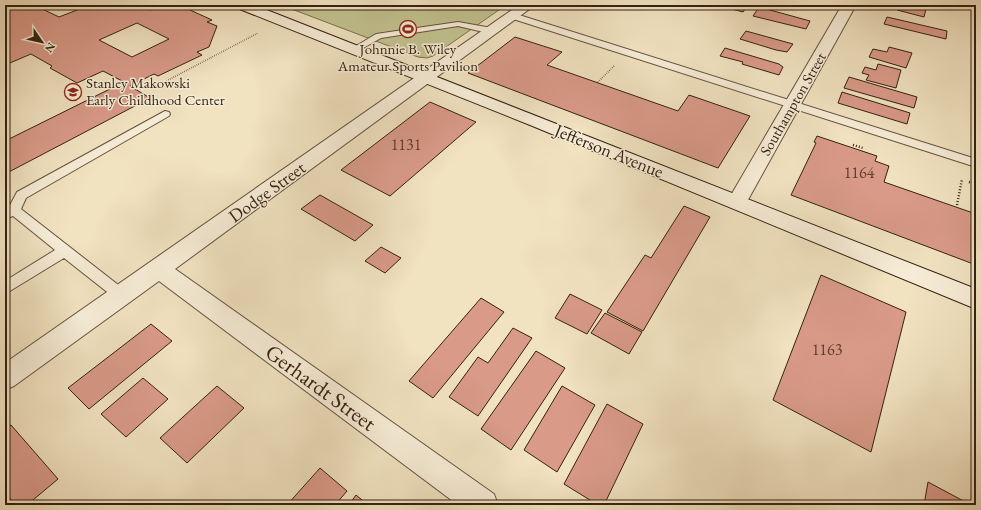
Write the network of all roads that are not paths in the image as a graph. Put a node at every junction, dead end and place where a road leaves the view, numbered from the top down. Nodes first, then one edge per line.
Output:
1 (242, 5) edge
2 (849, 5) edge
3 (520, 11) edge
4 (492, 31) junction
5 (355, 49) junction
6 (426, 78) junction
7 (792, 105) junction
8 (165, 114) dead end
9 (976, 164) edge
10 (737, 202) junction
11 (10, 213) edge
12 (64, 251) junction
13 (159, 269) junction
14 (5, 288) edge
15 (121, 296) junction
16 (976, 298) edge
17 (5, 378) edge
18 (483, 505) edge

1 - 5 street, Jefferson Avenue
2 - 7 street, Southampton Street
3 - 4 street, Dodge Street
3 - 7 lane
4 - 5 lane
4 - 6 street, Dodge Street
5 - 6 street, Jefferson Avenue
6 - 10 street, Jefferson Avenue
6 - 13 street, Dodge Street
7 - 9 lane
7 - 10 street, Southampton Street
8 - 11 lane
10 - 16 street, Jefferson Avenue
11 - 12 lane
12 - 14 lane
12 - 15 lane
13 - 15 street, Dodge Street
13 - 18 street, Gerhardt Street
15 - 17 street, Dodge Street

